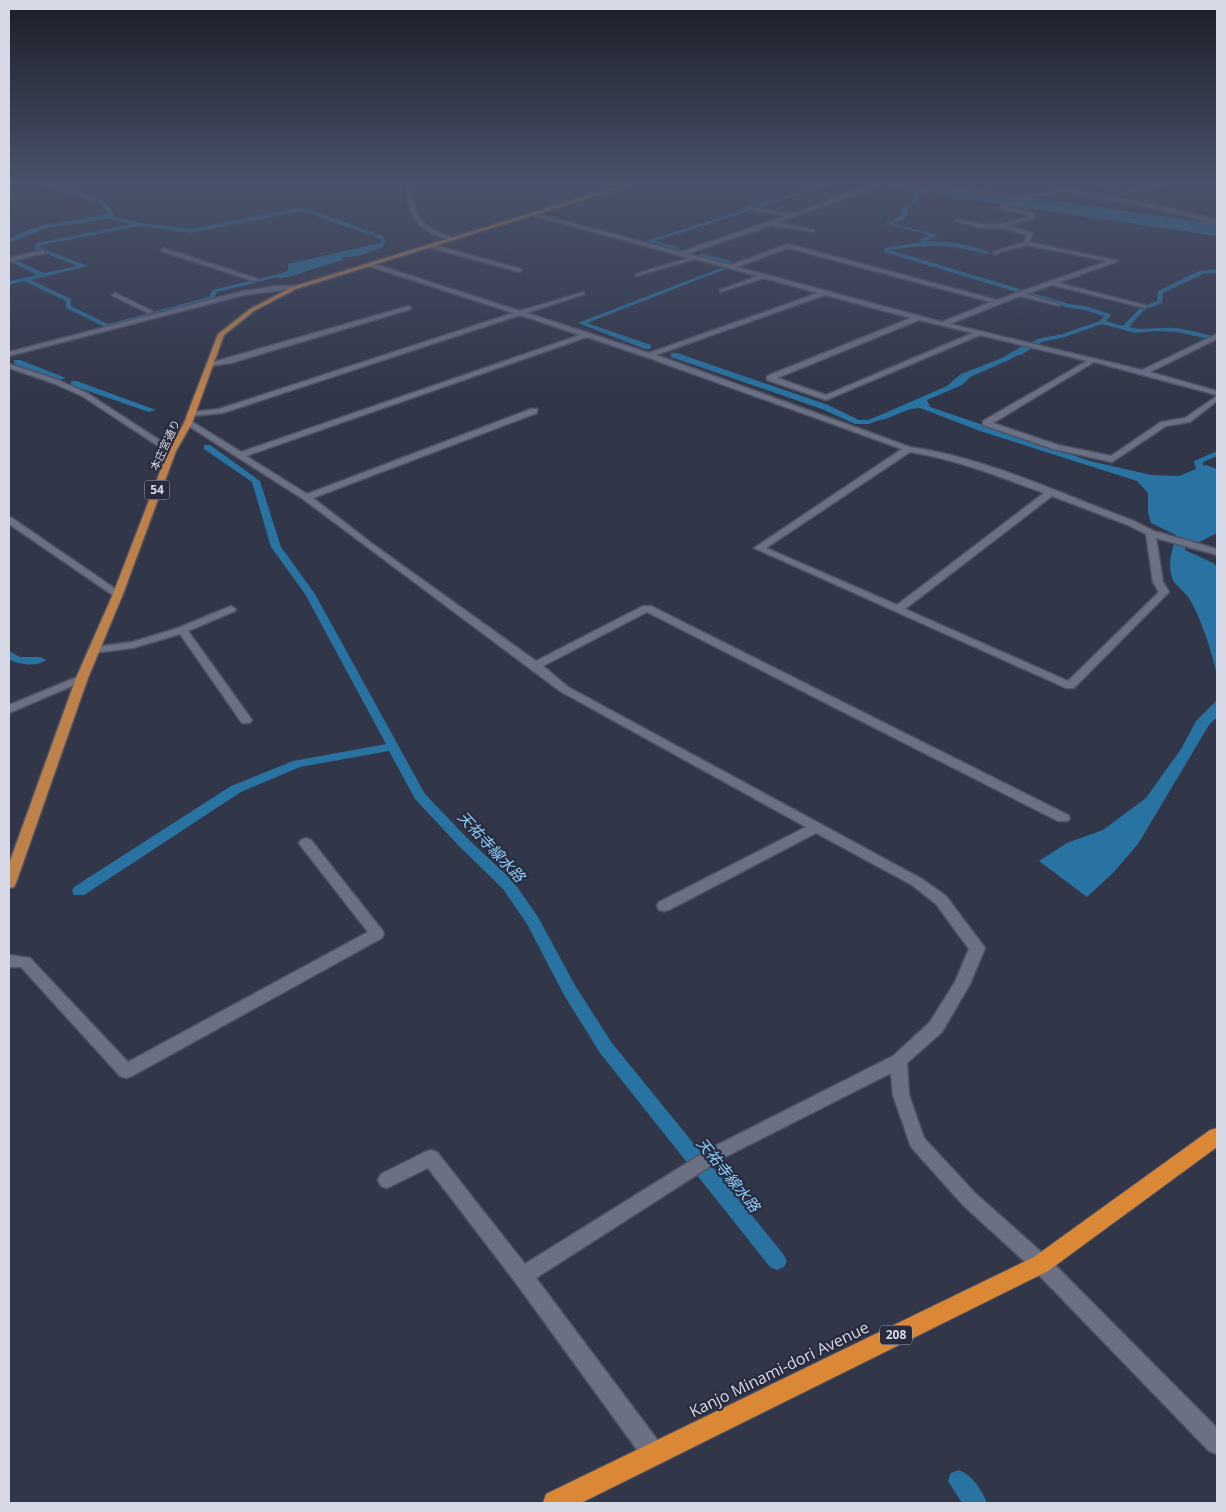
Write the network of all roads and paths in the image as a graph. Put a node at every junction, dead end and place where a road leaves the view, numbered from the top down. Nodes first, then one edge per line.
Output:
1 (32, 255) edge
2 (177, 255) edge
3 (403, 255) edge
4 (462, 255) edge
5 (686, 255) edge
6 (765, 255) edge
7 (820, 255) edge
8 (1083, 255) edge
9 (697, 257) junction
10 (12, 259) edge
11 (371, 265) junction
12 (732, 267) junction
13 (519, 270) dead end
14 (638, 275) dead end
15 (765, 276) junction
16 (256, 280) dead end
17 (1051, 283) junction
18 (294, 288) junction
19 (722, 290) dead end
20 (582, 293) dead end
21 (824, 293) junction
22 (1023, 293) junction
23 (114, 296) dead end
24 (996, 302) junction
25 (1057, 305) dead end
26 (1145, 306) dead end
27 (409, 308) dead end
28 (150, 312) dead end
29 (521, 314) junction
30 (918, 318) junction
31 (943, 324) junction
32 (979, 333) junction
33 (586, 335) junction
34 (1214, 337) edge
35 (9, 354) edge
36 (649, 355) junction
37 (1093, 360) junction
38 (210, 364) junction
39 (9, 366) edge
40 (1143, 372) junction
41 (1217, 393) edge
42 (1217, 398) edge
43 (534, 411) dead end
44 (190, 418) junction
45 (908, 448) junction
46 (172, 451) junction
47 (241, 455) junction
48 (1050, 493) junction
49 (306, 497) junction
50 (9, 520) edge
51 (1152, 533) junction
52 (1217, 552) edge
53 (118, 594) junction
54 (231, 609) dead end
55 (899, 609) junction
56 (182, 630) junction
57 (94, 650) junction
58 (535, 666) junction
59 (82, 678) junction
60 (9, 709) edge
61 (246, 720) dead end
62 (1063, 818) dead end
63 (816, 827) junction
64 (306, 843) dead end
65 (9, 883) edge
66 (664, 906) dead end
67 (9, 961) edge
68 (899, 1061) junction
69 (1217, 1136) edge
70 (387, 1180) dead end
71 (1042, 1264) junction
72 (523, 1276) junction
73 (1217, 1443) edge
74 (654, 1454) junction
75 (555, 1503) edge

1 - 10 street
2 - 16 street
3 - 11 main road, 本庄宮通り / 54
4 - 13 street
5 - 9 street
6 - 12 street
7 - 24 street
8 - 17 street
9 - 12 street
9 - 14 street
11 - 18 main road, 本庄宮通り / 54
11 - 29 street
12 - 15 street
15 - 19 street
15 - 21 street
17 - 22 street
17 - 26 street
18 - 35 street
18 - 38 main road, 本庄宮通り / 54
20 - 29 street
21 - 30 street
21 - 36 street
22 - 24 street
22 - 25 street
23 - 28 street
24 - 31 street
27 - 38 street
29 - 33 street
29 - 44 street
30 - 31 street
30 - 32 street
31 - 32 street
32 - 37 street
33 - 36 street
33 - 47 street
34 - 40 street
36 - 45 street
37 - 40 street
37 - 42 street
38 - 44 main road, 本庄宮通り / 54
39 - 46 street
40 - 41 street
43 - 49 street
44 - 46 main road, 本庄宮通り / 54
44 - 47 street
45 - 48 street
45 - 55 street
46 - 53 main road, 本庄宮通り / 54
47 - 49 street
48 - 51 street
48 - 55 street
49 - 58 street
50 - 53 street
51 - 52 street
51 - 55 street
53 - 57 main road, 本庄宮通り / 54
54 - 56 street
56 - 57 street
56 - 61 street
57 - 59 main road, 本庄宮通り / 54
58 - 62 street
58 - 63 street
59 - 60 street
59 - 65 main road, 本庄宮通り / 54
63 - 66 street
63 - 68 street
64 - 67 street
68 - 71 street
68 - 72 street
69 - 71 highway, Kanjo Minami-dori Avenue / 208
70 - 72 street
71 - 73 street
71 - 74 highway, Kanjo Minami-dori Avenue / 208
72 - 74 street
74 - 75 highway, Kanjo Minami-dori Avenue / 208

